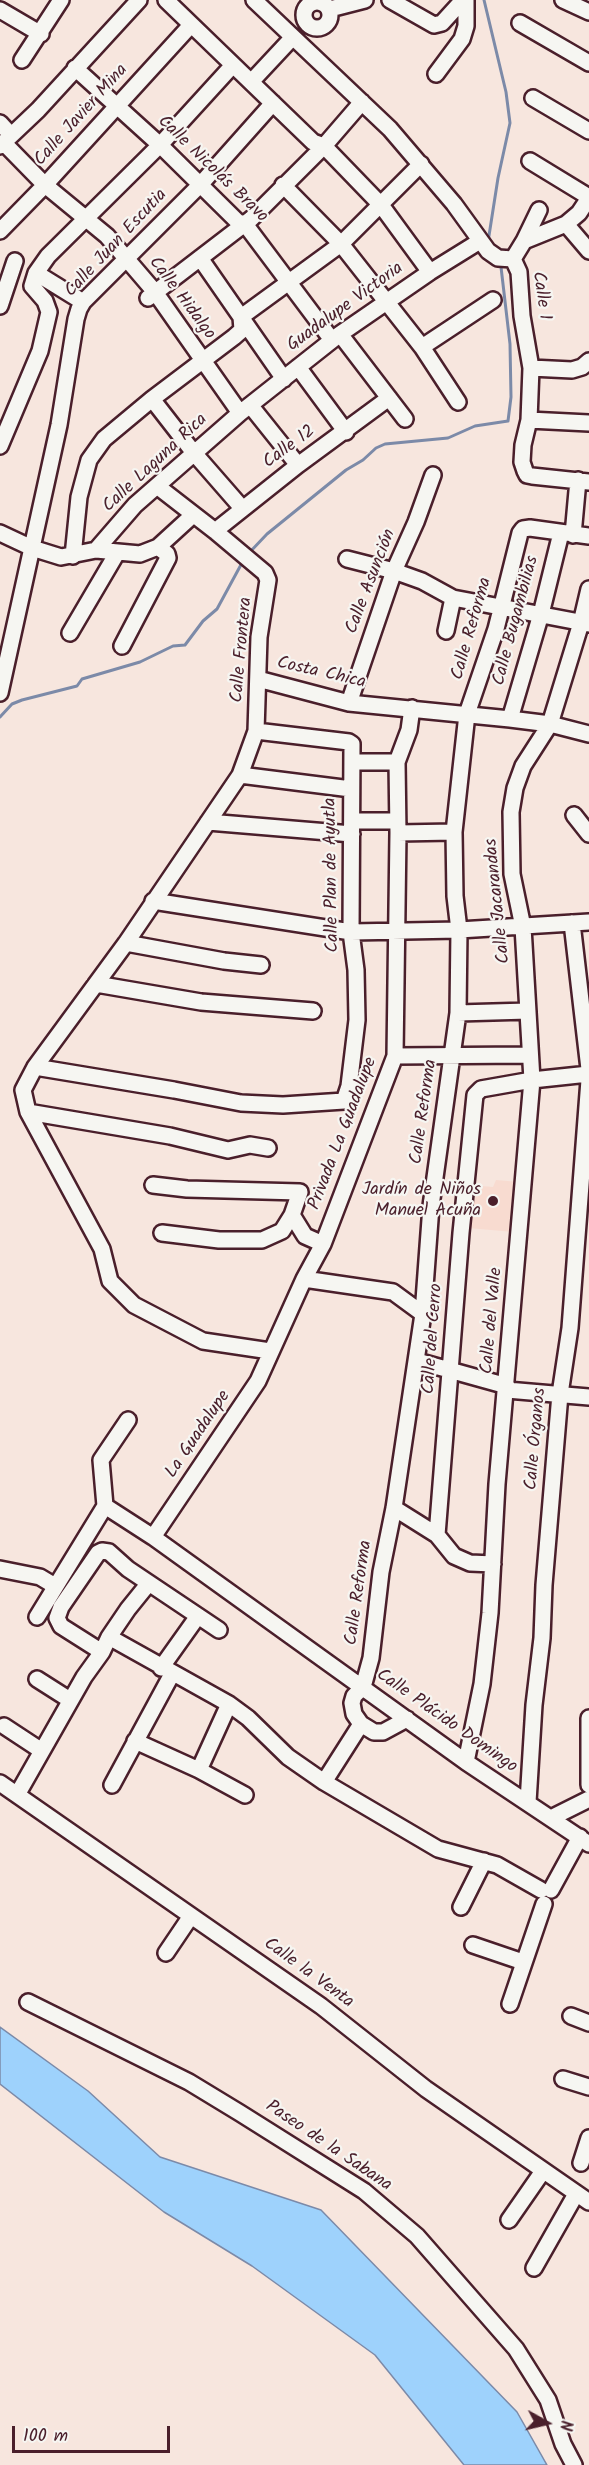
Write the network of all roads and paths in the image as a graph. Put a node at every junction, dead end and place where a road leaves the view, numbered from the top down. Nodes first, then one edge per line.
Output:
1 (61, 0) edge
2 (140, 0) edge
3 (165, 0) edge
4 (254, 0) edge
5 (365, 0) edge
6 (390, 0) edge
7 (465, 0) edge
8 (563, 0) edge
9 (330, 9) dead end
10 (0, 10) edge
11 (589, 12) edge
12 (520, 23) dead end
13 (190, 25) junction
14 (41, 34) junction
15 (293, 37) junction
16 (22, 60) dead end
17 (589, 63) edge
18 (233, 65) junction
19 (75, 68) junction
20 (436, 74) dead end
21 (251, 82) junction
22 (533, 98) dead end
23 (362, 102) junction
24 (273, 103) junction
25 (117, 107) junction
26 (0, 123) edge
27 (589, 131) edge
28 (5, 141) edge
29 (160, 145) junction
30 (324, 146) junction
31 (530, 161) dead end
32 (421, 164) junction
33 (45, 185) junction
34 (200, 185) junction
35 (283, 185) junction
36 (589, 197) edge
37 (381, 205) junction
38 (539, 210) dead end
39 (87, 219) junction
40 (245, 224) junction
41 (566, 224) junction
42 (0, 231) edge
43 (524, 241) junction
44 (341, 244) junction
45 (488, 250) junction
46 (589, 251) edge
47 (200, 258) junction
48 (127, 259) junction
49 (513, 259) junction
50 (15, 261) dead end
51 (430, 272) junction
52 (36, 273) junction
53 (290, 282) junction
54 (152, 295) junction
55 (493, 300) dead end
56 (83, 302) junction
57 (386, 303) junction
58 (0, 306) edge
59 (241, 318) junction
60 (336, 337) junction
61 (422, 347) junction
62 (203, 360) junction
63 (589, 361) edge
64 (298, 367) junction
65 (531, 368) junction
66 (284, 379) junction
67 (389, 398) junction
68 (152, 399) junction
69 (458, 402) dead end
70 (245, 409) junction
71 (405, 419) dead end
72 (529, 420) junction
73 (589, 423) edge
74 (346, 432) junction
75 (0, 446) edge
76 (194, 453) junction
77 (298, 465) junction
78 (433, 475) dead end
79 (584, 481) edge
80 (157, 486) junction
81 (242, 508) junction
82 (193, 515) junction
83 (215, 531) junction
84 (0, 533) edge
85 (567, 534) junction
86 (589, 536) edge
87 (158, 547) junction
88 (32, 548) junction
89 (96, 550) junction
90 (117, 553) junction
91 (73, 556) junction
92 (347, 559) dead end
93 (394, 571) junction
94 (589, 590) edge
95 (453, 598) junction
96 (500, 606) junction
97 (541, 614) junction
98 (585, 623) edge
99 (446, 631) dead end
100 (70, 633) dead end
101 (5, 639) edge
102 (122, 646) dead end
103 (258, 679) junction
104 (0, 693) edge
105 (349, 703) junction
106 (412, 708) junction
107 (467, 714) junction
108 (510, 719) junction
109 (550, 724) junction
110 (256, 731) junction
111 (589, 734) edge
112 (352, 762) junction
113 (397, 762) junction
114 (240, 775) junction
115 (351, 789) junction
116 (574, 815) dead end
117 (208, 822) junction
118 (352, 827) junction
119 (398, 827) junction
120 (454, 832) junction
121 (589, 834) edge
122 (153, 901) junction
123 (589, 922) edge
124 (572, 923) junction
125 (523, 927) junction
126 (459, 930) junction
127 (397, 931) junction
128 (351, 932) junction
129 (126, 943) junction
130 (261, 965) dead end
131 (96, 984) junction
132 (313, 1011) dead end
133 (528, 1011) junction
134 (458, 1013) junction
135 (529, 1055) junction
136 (395, 1056) junction
137 (453, 1057) junction
138 (35, 1067) junction
139 (589, 1069) edge
140 (589, 1074) edge
141 (532, 1080) junction
142 (589, 1080) edge
143 (27, 1112) junction
144 (268, 1148) dead end
145 (153, 1185) dead end
146 (292, 1215) junction
147 (162, 1233) dead end
148 (323, 1244) junction
149 (304, 1279) junction
150 (423, 1314) junction
151 (270, 1351) junction
152 (417, 1361) junction
153 (451, 1371) junction
154 (507, 1388) junction
155 (560, 1394) junction
156 (589, 1397) edge
157 (128, 1420) dead end
158 (105, 1506) junction
159 (394, 1508) junction
160 (437, 1535) junction
161 (153, 1538) junction
162 (493, 1564) junction
163 (0, 1569) edge
164 (149, 1583) junction
165 (55, 1586) junction
166 (198, 1616) junction
167 (37, 1617) dead end
168 (219, 1630) dead end
169 (106, 1645) junction
170 (167, 1671) junction
171 (37, 1679) dead end
172 (363, 1687) junction
173 (70, 1700) junction
174 (229, 1704) junction
175 (589, 1718) edge
176 (407, 1719) junction
177 (4, 1726) dead end
178 (365, 1727) junction
179 (135, 1741) junction
180 (42, 1751) junction
181 (466, 1762) junction
182 (199, 1770) junction
183 (0, 1783) edge
184 (327, 1784) junction
185 (112, 1785) dead end
186 (589, 1785) edge
187 (17, 1795) junction
188 (245, 1795) dead end
189 (589, 1799) edge
190 (528, 1802) junction
191 (551, 1818) junction
192 (585, 1841) edge
193 (484, 1861) junction
194 (545, 1895) junction
195 (461, 1907) dead end
196 (191, 1916) junction
197 (473, 1945) dead end
198 (166, 1953) dead end
199 (523, 1962) junction
200 (28, 2002) dead end
201 (510, 2004) dead end
202 (571, 2016) dead end
203 (589, 2023) edge
204 (563, 2079) dead end
205 (589, 2087) edge
206 (589, 2138) edge
207 (581, 2163) dead end
208 (543, 2171) junction
209 (582, 2198) edge
210 (508, 2220) dead end
211 (534, 2268) dead end
212 (574, 2465) edge

1 - 14 street
2 - 19 street
3 - 13 street
4 - 15 street
5 - 9 street
6 - 7 street
7 - 20 street
8 - 11 street
10 - 14 street
12 - 17 street
13 - 18 street
13 - 25 street, Calle Javier Mina
14 - 16 street
15 - 21 street
15 - 23 street
18 - 21 street
18 - 29 street
19 - 25 street, Calle Nicolás Bravo
19 - 28 street
21 - 24 street
22 - 27 street
23 - 30 street
23 - 32 street
24 - 30 street
24 - 34 street, Calle Juan Escutia
25 - 29 street, Calle Nicolás Bravo
25 - 33 street, Calle Javier Mina
26 - 28 street, Calle Hidalgo
28 - 33 street, Calle Hidalgo
29 - 34 street, Calle Nicolás Bravo
29 - 39 street
30 - 35 street
30 - 37 street
31 - 36 street
32 - 37 street
32 - 45 street
33 - 39 street, Calle Hidalgo
33 - 42 street, Calle Javier Mina
34 - 40 street, Calle Nicolás Bravo
34 - 48 street, Calle Juan Escutia
35 - 40 street
35 - 44 street
36 - 41 street
37 - 44 street
37 - 51 street
38 - 43 street, Calle 1
39 - 48 street, Calle Hidalgo
39 - 52 street
40 - 47 street
40 - 53 street, Calle Nicolás Bravo
41 - 43 street
41 - 46 street
43 - 49 street, Calle 1
44 - 53 street
44 - 57 street
45 - 49 street
45 - 51 street, Guadalupe Victoria
47 - 54 street
47 - 59 street
48 - 54 street, Calle Hidalgo
48 - 56 street, Calle Juan Escutia
49 - 65 street, Calle 1
50 - 58 street
51 - 57 street, Guadalupe Victoria
52 - 56 street
52 - 75 street
53 - 59 street
53 - 60 street, Calle Nicolás Bravo
54 - 62 street, Calle Hidalgo
55 - 61 street
56 - 88 street, Calle Juan Escutia
57 - 60 street, Guadalupe Victoria
57 - 61 street
59 - 62 street
59 - 66 street
60 - 64 street, Guadalupe Victoria
60 - 67 street, Calle Nicolás Bravo
61 - 69 street
62 - 68 street
62 - 70 street, Calle Hidalgo
63 - 65 street
64 - 66 street, Guadalupe Victoria
64 - 74 street
65 - 72 street, Calle 1
66 - 70 street, Guadalupe Victoria
67 - 71 street, Calle Nicolás Bravo
67 - 74 street, Calle 12
68 - 76 street
68 - 91 street
70 - 76 street, Calle Laguna Rica
70 - 77 street, Calle Hidalgo
72 - 73 street
72 - 79 street
74 - 77 street, Calle 12
76 - 80 street, Calle Laguna Rica
76 - 81 street
77 - 81 street, Calle 12
78 - 93 street, Calle Asunción
79 - 85 street
80 - 82 street, Calle Frontera
80 - 89 street, Calle Laguna Rica
81 - 83 street, Calle 12
82 - 83 street, Calle Frontera
82 - 87 street
83 - 103 street, Calle Frontera
84 - 88 street
85 - 86 street, Calle Reforma
85 - 96 street, Calle Reforma
85 - 97 street, Calle Bugambilias
87 - 90 street
87 - 102 street
88 - 91 street
88 - 101 street, Calle Juan Escutia
89 - 90 street
89 - 91 street
90 - 100 street
92 - 93 street
93 - 95 street
93 - 105 street, Calle Asunción
94 - 98 street, Calle Jacarandas
95 - 96 street
95 - 99 street
96 - 97 street
96 - 107 street, Calle Reforma
97 - 98 street
97 - 108 street, Calle Bugambilias
98 - 109 street, Calle Jacarandas
101 - 104 street, Calle Juan Escutia
103 - 105 street, Costa Chica
103 - 110 street, Calle Frontera
105 - 106 street, Costa Chica
106 - 107 street, Costa Chica
106 - 113 street, Privada La Guadalupe
107 - 108 street, Costa Chica
107 - 120 street, Calle Reforma
108 - 109 street, Costa Chica
109 - 111 street, Costa Chica
109 - 125 street, Calle Jacarandas
110 - 112 street
110 - 114 street, Calle Frontera
112 - 113 street
112 - 115 street, Calle Plan de Ayutla
113 - 119 street, Privada La Guadalupe
114 - 115 street
114 - 117 street, Calle Frontera
115 - 118 street, Calle Plan de Ayutla
116 - 121 street
117 - 118 street
117 - 122 street, Calle Frontera
118 - 119 street
118 - 128 street, Calle Plan de Ayutla
119 - 120 street
119 - 127 street, Privada La Guadalupe
120 - 126 street, Calle Reforma
122 - 128 street
122 - 129 street, Calle Frontera
123 - 124 street
124 - 125 street
124 - 139 street
125 - 126 street
125 - 133 street, Calle Jacarandas
126 - 127 street
126 - 134 street, Calle Reforma
127 - 128 street
127 - 136 street, Privada La Guadalupe
128 - 138 street, Calle Plan de Ayutla
129 - 130 street
129 - 131 street, Calle Frontera
131 - 132 street
131 - 138 street, Calle Frontera
133 - 134 street
133 - 135 street, Calle Jacarandas
134 - 137 street, Calle Reforma
135 - 137 street
135 - 141 street, Calle Jacarandas
136 - 137 street
136 - 148 street, Privada La Guadalupe
137 - 150 street, Calle Reforma
138 - 143 street, Calle Frontera
140 - 141 street
141 - 153 street, Calle del Cerro
141 - 154 street, Calle del Valle
142 - 155 street, Calle Órganos
143 - 144 street
143 - 151 street
145 - 146 street
146 - 147 street
146 - 148 street
148 - 149 street, Privada La Guadalupe
149 - 150 street
149 - 151 street, Privada La Guadalupe
150 - 152 street, Calle Reforma
151 - 161 street, La Guadalupe
152 - 153 street
152 - 159 street, Calle Reforma
153 - 154 street
153 - 160 street, Calle del Cerro
154 - 155 street
154 - 162 street, Calle del Valle
155 - 156 street
155 - 190 street, Calle Órganos
157 - 158 street
158 - 161 street, Calle Plácido Domingo
158 - 165 street
159 - 160 street
159 - 172 street, Calle Reforma
160 - 162 street
161 - 172 street, Calle Plácido Domingo
162 - 181 street, Calle del Valle
163 - 165 street
164 - 166 street
164 - 169 street
164 - 169 street
165 - 167 street
166 - 168 street
166 - 170 street
169 - 170 street
169 - 173 street
170 - 174 street
170 - 179 street
171 - 173 street
172 - 176 street, Calle Plácido Domingo
172 - 178 street, Calle Reforma
173 - 180 street
174 - 182 street
174 - 184 street
175 - 186 street
176 - 178 street
176 - 181 street, Calle Plácido Domingo
177 - 180 street
178 - 184 street
179 - 182 street
179 - 185 street
180 - 187 street
181 - 190 street, Calle Plácido Domingo
182 - 188 street
183 - 187 street, Calle la Venta
184 - 193 street
187 - 196 street, Calle la Venta
189 - 191 street
190 - 191 street, Calle Plácido Domingo
191 - 192 street, Calle Plácido Domingo
192 - 194 street
193 - 194 street
193 - 195 street
194 - 199 street
196 - 198 street
196 - 208 street, Calle la Venta
197 - 199 street
199 - 201 street
200 - 212 street, Paseo de la Sabana
202 - 203 street
204 - 205 street
206 - 207 street
208 - 209 street, Calle la Venta
208 - 210 street
209 - 211 street

